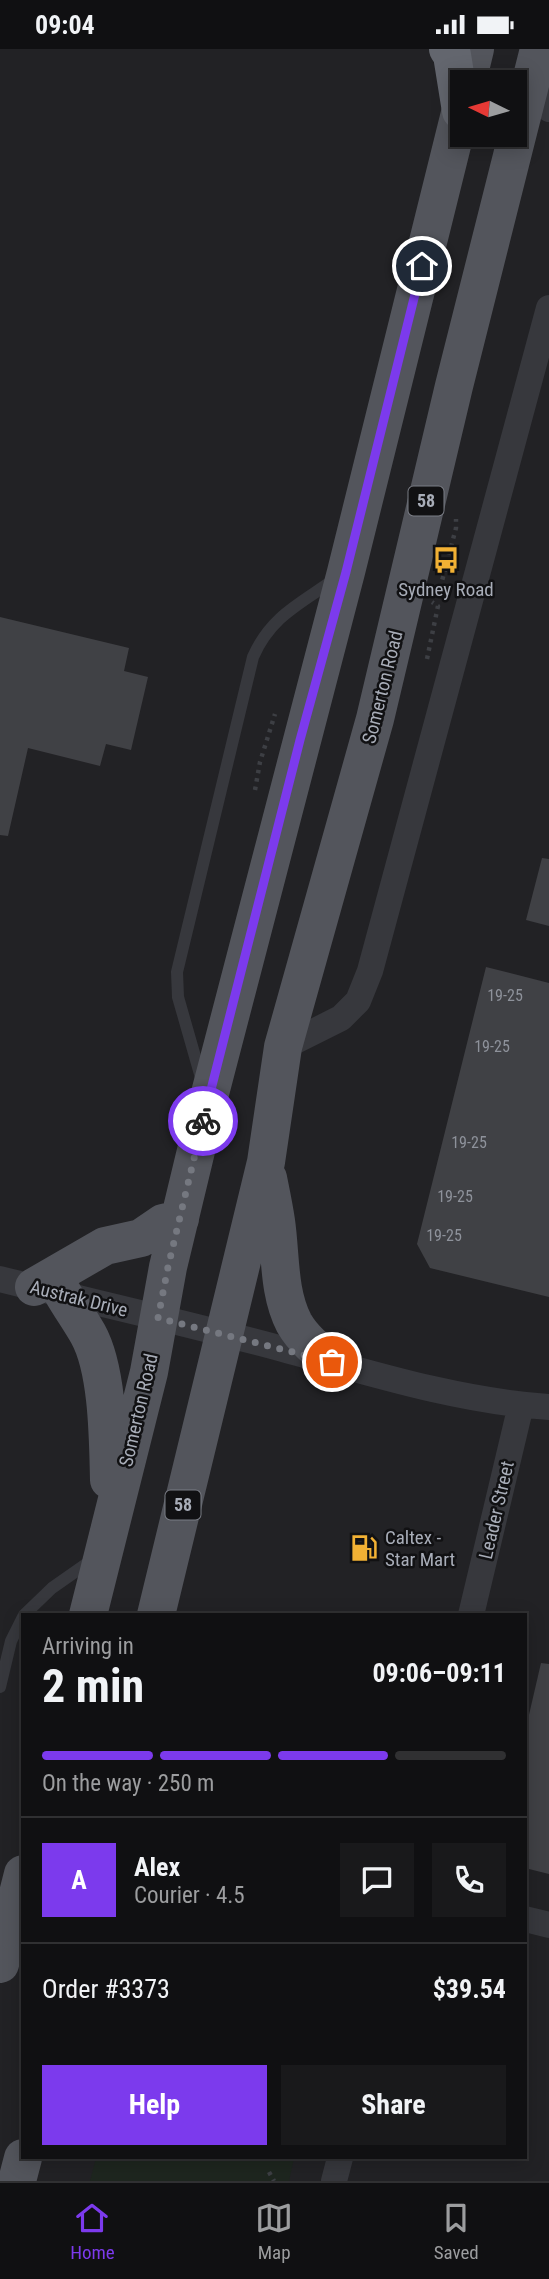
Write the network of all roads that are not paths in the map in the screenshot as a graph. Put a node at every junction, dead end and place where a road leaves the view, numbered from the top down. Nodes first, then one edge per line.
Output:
1 (448, 49) edge
2 (475, 49) edge
3 (456, 70) edge
4 (470, 70) edge
5 (540, 80) edge
6 (451, 147) edge
7 (549, 308) edge
8 (346, 572) junction
9 (283, 1048) junction
10 (208, 1101) junction
11 (265, 1162) junction
12 (180, 1219) junction
13 (32, 1286) edge
14 (158, 1318) junction
15 (224, 1333) junction
16 (332, 1362) junction
17 (521, 1405) junction
18 (549, 1407) edge
19 (107, 1540) junction
20 (27, 1613) edge
21 (89, 1613) edge
22 (156, 1613) edge
23 (471, 1613) edge
24 (21, 1622) edge
25 (0, 1687) edge
26 (21, 1882) edge
27 (527, 1920) edge
28 (549, 1925) edge
29 (0, 1964) edge
30 (23, 2159) edge
31 (340, 2159) edge
32 (17, 2181) edge
33 (334, 2181) edge

1 - 3 highway
2 - 4 main road, Somerton Road
5 - 9 main road, Somerton Road / 58
6 - 8 main road, Somerton Road
7 - 9 street
8 - 10 main road, Somerton Road
8 - 10 lane
9 - 11 main road, Somerton Road / 58
10 - 12 main road, Somerton Road
11 - 15 main road, Somerton Road / 58
11 - 16 main road
12 - 13 main road
12 - 14 main road, Somerton Road
13 - 14 street, Austrak Drive
13 - 19 main road
14 - 15 street, Austrak Drive
14 - 19 main road, Somerton Road
15 - 16 street, Austrak Drive
15 - 22 main road, Somerton Road / 58
16 - 17 street, Austrak Drive
17 - 18 street, Austrak Drive
17 - 23 street, Leader Street
19 - 20 lane
19 - 21 main road, Somerton Road
24 - 25 lane
26 - 29 main road
27 - 28 street
30 - 32 main road
31 - 33 street

